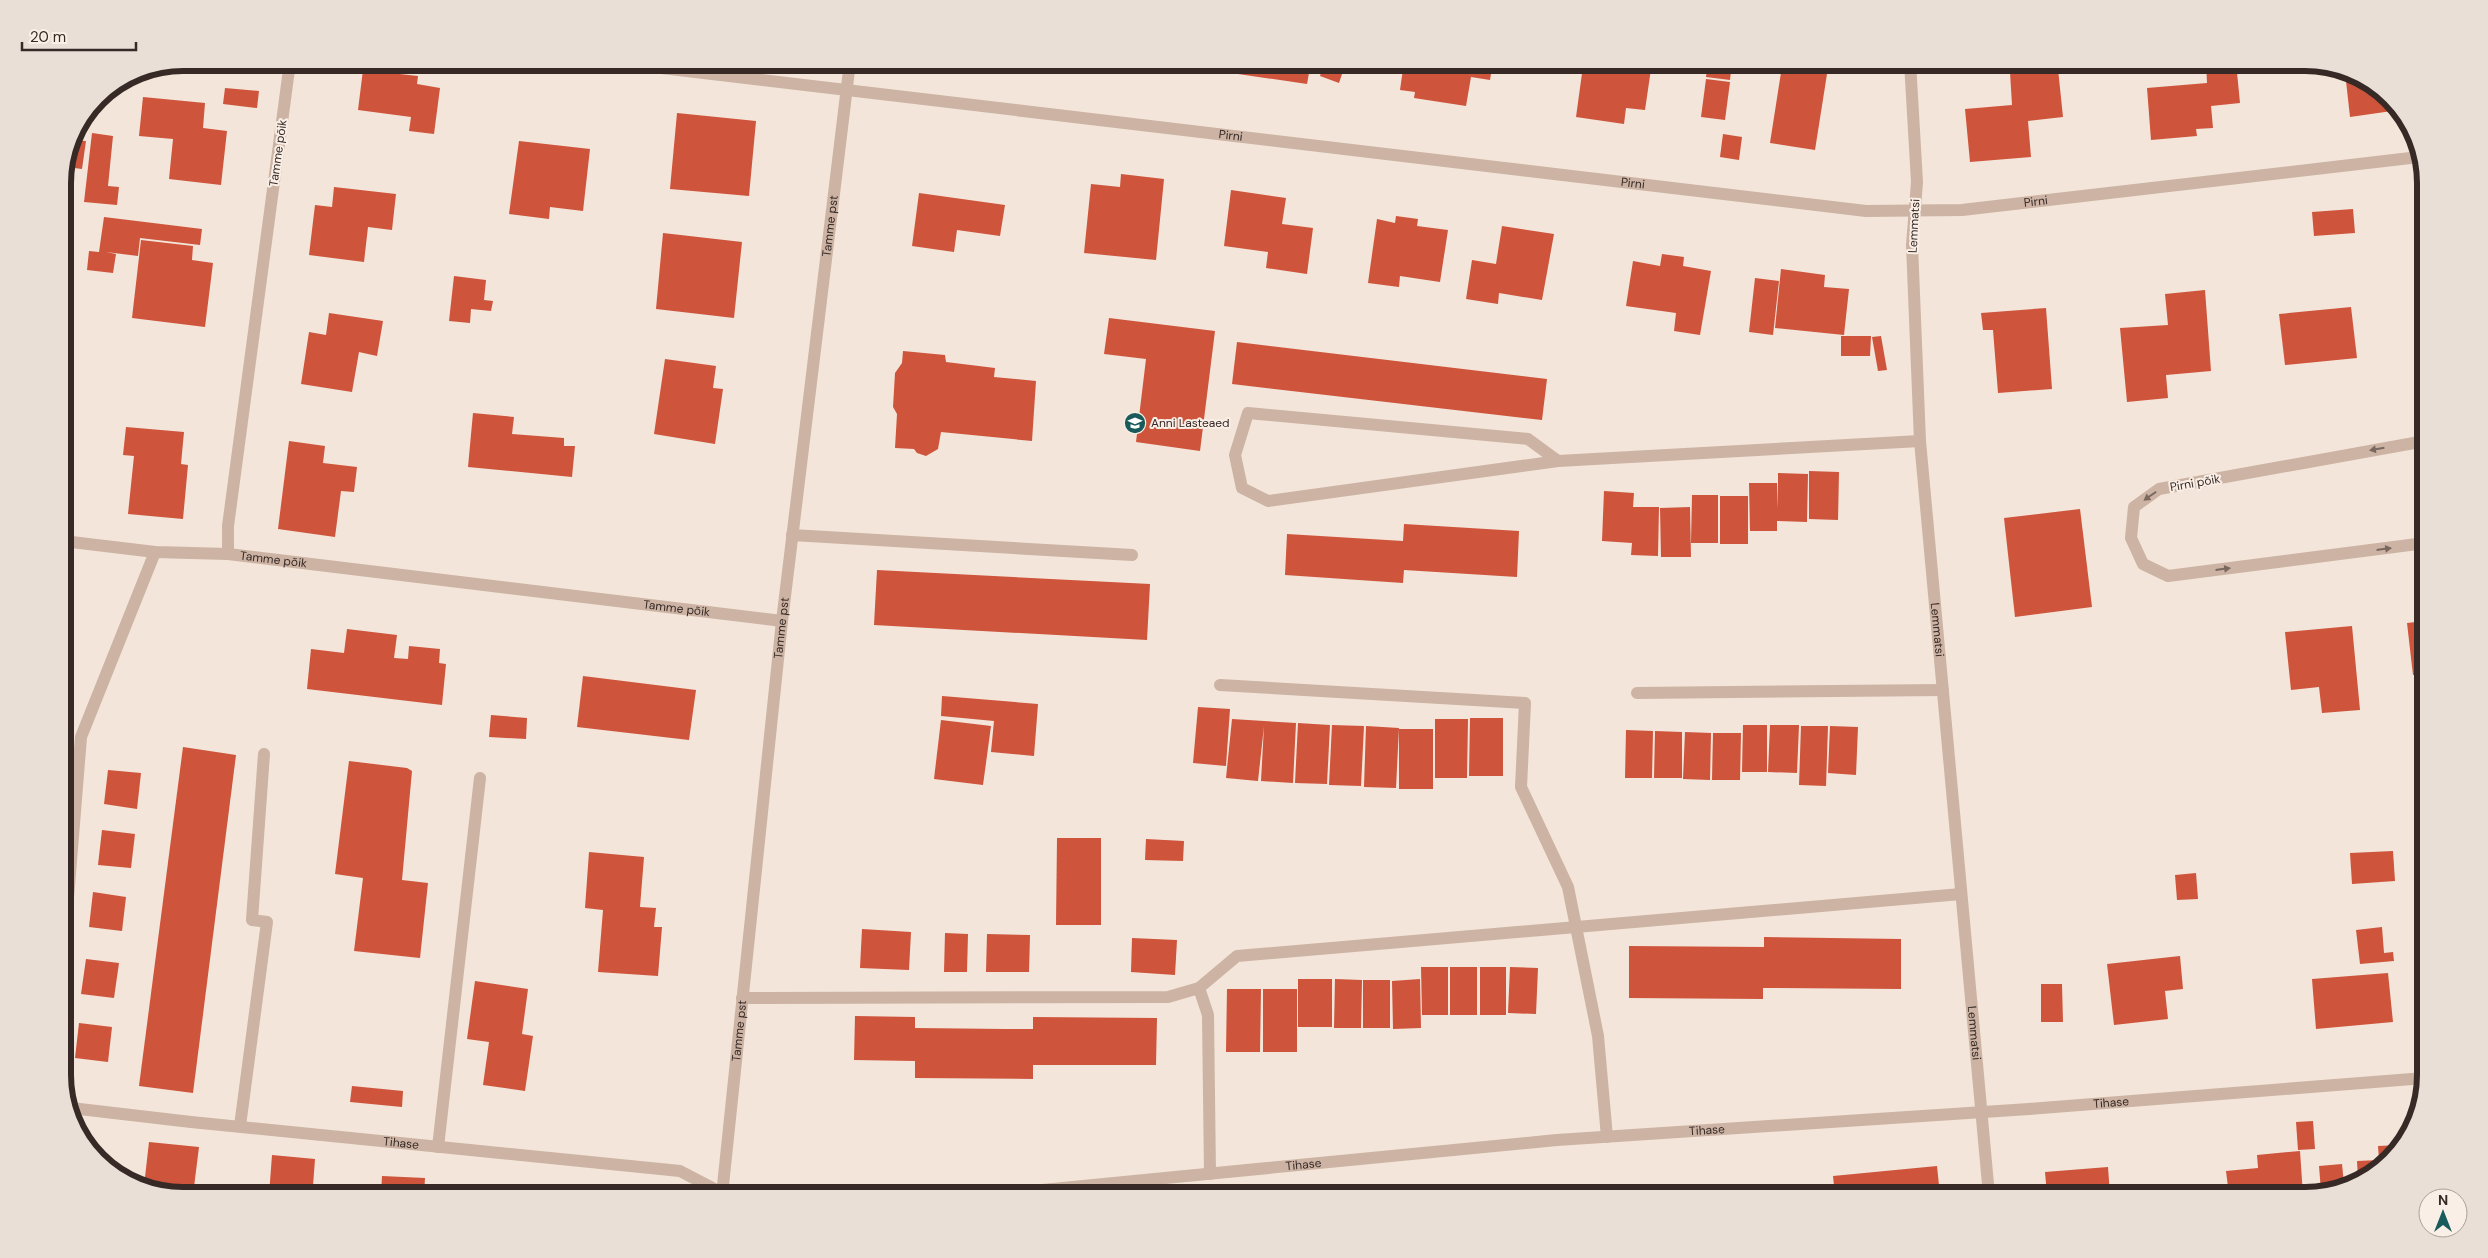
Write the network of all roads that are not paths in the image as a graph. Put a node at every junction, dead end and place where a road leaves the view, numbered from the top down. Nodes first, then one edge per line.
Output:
1 (289, 71) edge
2 (690, 71) edge
3 (849, 71) edge
4 (1911, 71) edge
5 (847, 89) junction
6 (2414, 158) edge
7 (1915, 210) junction
8 (1920, 441) junction
9 (2417, 442) edge
10 (1558, 461) junction
11 (792, 535) junction
12 (71, 542) edge
13 (2417, 545) edge
14 (155, 552) junction
15 (228, 554) junction
16 (1132, 555) dead end
17 (782, 621) junction
18 (1220, 685) dead end
19 (1943, 690) junction
20 (1637, 694) dead end
21 (264, 754) dead end
22 (480, 778) dead end
23 (71, 861) edge
24 (1961, 894) junction
25 (1576, 928) junction
26 (1198, 988) junction
27 (742, 998) junction
28 (2417, 1079) edge
29 (76, 1109) edge
30 (1981, 1112) junction
31 (240, 1126) junction
32 (1607, 1137) junction
33 (438, 1147) junction
34 (1210, 1174) junction
35 (709, 1187) edge
36 (724, 1187) edge
37 (1080, 1187) edge
38 (1988, 1187) edge

1 - 15 street, Tamme põik
2 - 5 street, Pirni
3 - 5 street, Tamme pst
4 - 7 street, Lemmatsi
5 - 7 street, Pirni
5 - 11 street, Tamme pst
6 - 7 street, Pirni
7 - 8 street, Lemmatsi
8 - 10 street
8 - 19 street, Lemmatsi
9 -> 13 street, Pirni põik
10 - 10 street
11 - 16 street
11 - 17 street, Tamme pst
12 - 14 street
14 - 15 street
14 - 23 street
15 - 17 street, Tamme põik
17 - 27 street, Tamme pst
18 - 25 street
19 - 20 street
19 - 24 street, Lemmatsi
21 - 31 street
22 - 33 street
24 - 25 street
24 - 30 street, Lemmatsi
25 - 26 street
25 - 32 street
26 - 27 street
26 - 34 street
27 - 36 street, Tamme pst
28 - 30 street, Tihase
29 - 31 street, Tihase
30 - 32 street, Tihase
30 - 38 street, Lemmatsi
31 - 33 street, Tihase
32 - 34 street, Tihase
33 - 35 street, Tihase
34 - 37 street, Tihase

